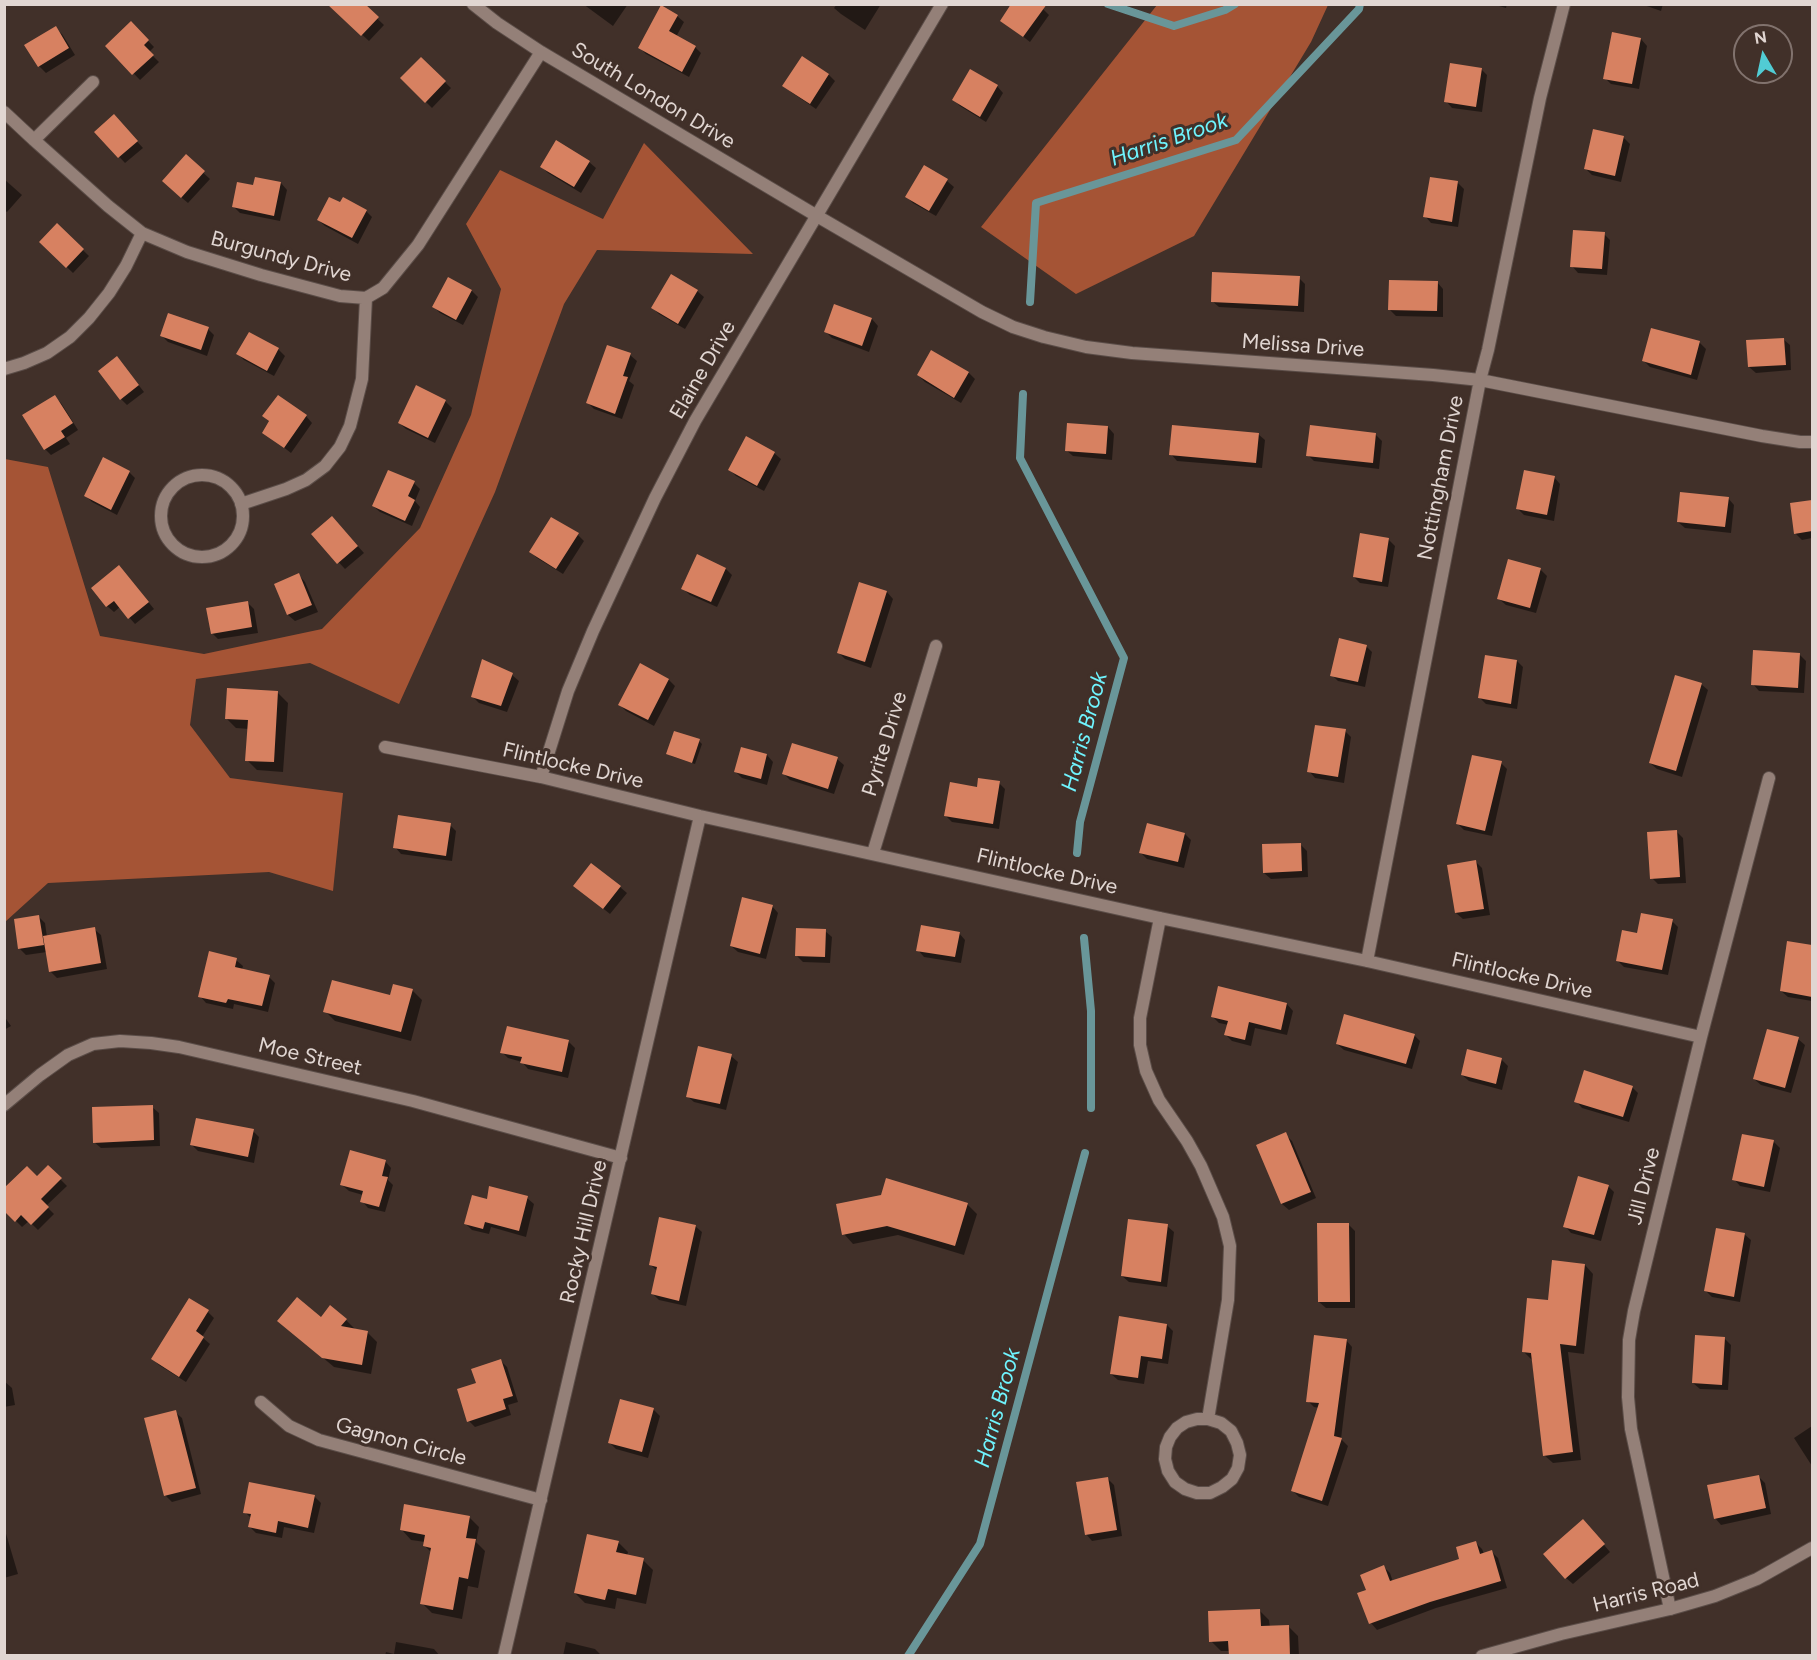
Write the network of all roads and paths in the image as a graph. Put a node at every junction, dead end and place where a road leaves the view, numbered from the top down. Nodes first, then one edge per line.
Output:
1 (474, 4) edge
2 (942, 4) edge
3 (1564, 4) edge
4 (541, 52) junction
5 (93, 82) dead end
6 (4, 112) edge
7 (33, 140) junction
8 (817, 216) junction
9 (142, 233) junction
10 (366, 298) junction
11 (4, 369) edge
12 (1480, 380) junction
13 (1812, 442) edge
14 (241, 504) junction
15 (936, 646) dead end
16 (385, 747) dead end
17 (541, 777) junction
18 (1769, 778) dead end
19 (700, 816) junction
20 (873, 853) junction
21 (1160, 918) junction
22 (1367, 961) junction
23 (1701, 1037) junction
24 (4, 1105) edge
25 (621, 1158) junction
26 (261, 1402) dead end
27 (1208, 1419) junction
28 (541, 1500) junction
29 (1812, 1548) edge
30 (1670, 1609) junction
31 (504, 1656) edge
32 (1482, 1656) edge

1 - 4 street, South London Drive
2 - 8 street, Elaine Drive
3 - 12 street, Nottingham Drive
4 - 8 street, South London Drive
4 - 10 street, Burgundy Drive
5 - 7 street
6 - 7 street, Burgundy Drive
7 - 9 street, Burgundy Drive
8 - 12 street, Melissa Drive
8 - 17 street, Elaine Drive
9 - 10 street, Burgundy Drive
9 - 11 street
10 - 14 street
12 - 13 street, Melissa Drive
12 - 22 street, Nottingham Drive
14 - 14 street
15 - 20 street, Pyrite Drive
16 - 17 street, Flintlocke Drive
17 - 19 street, Flintlocke Drive
18 - 23 street, Jill Drive
19 - 20 street, Flintlocke Drive
19 - 25 street, Rocky Hill Drive
20 - 21 street, Flintlocke Drive
21 - 22 street, Flintlocke Drive
21 - 27 street
22 - 23 street, Flintlocke Drive
23 - 30 street, Jill Drive
24 - 25 street, Moe Street
25 - 28 street, Rocky Hill Drive
26 - 28 street, Gagnon Circle
27 - 27 street
28 - 31 street, Rocky Hill Drive
29 - 30 street, Harris Road
30 - 32 street, Harris Road

